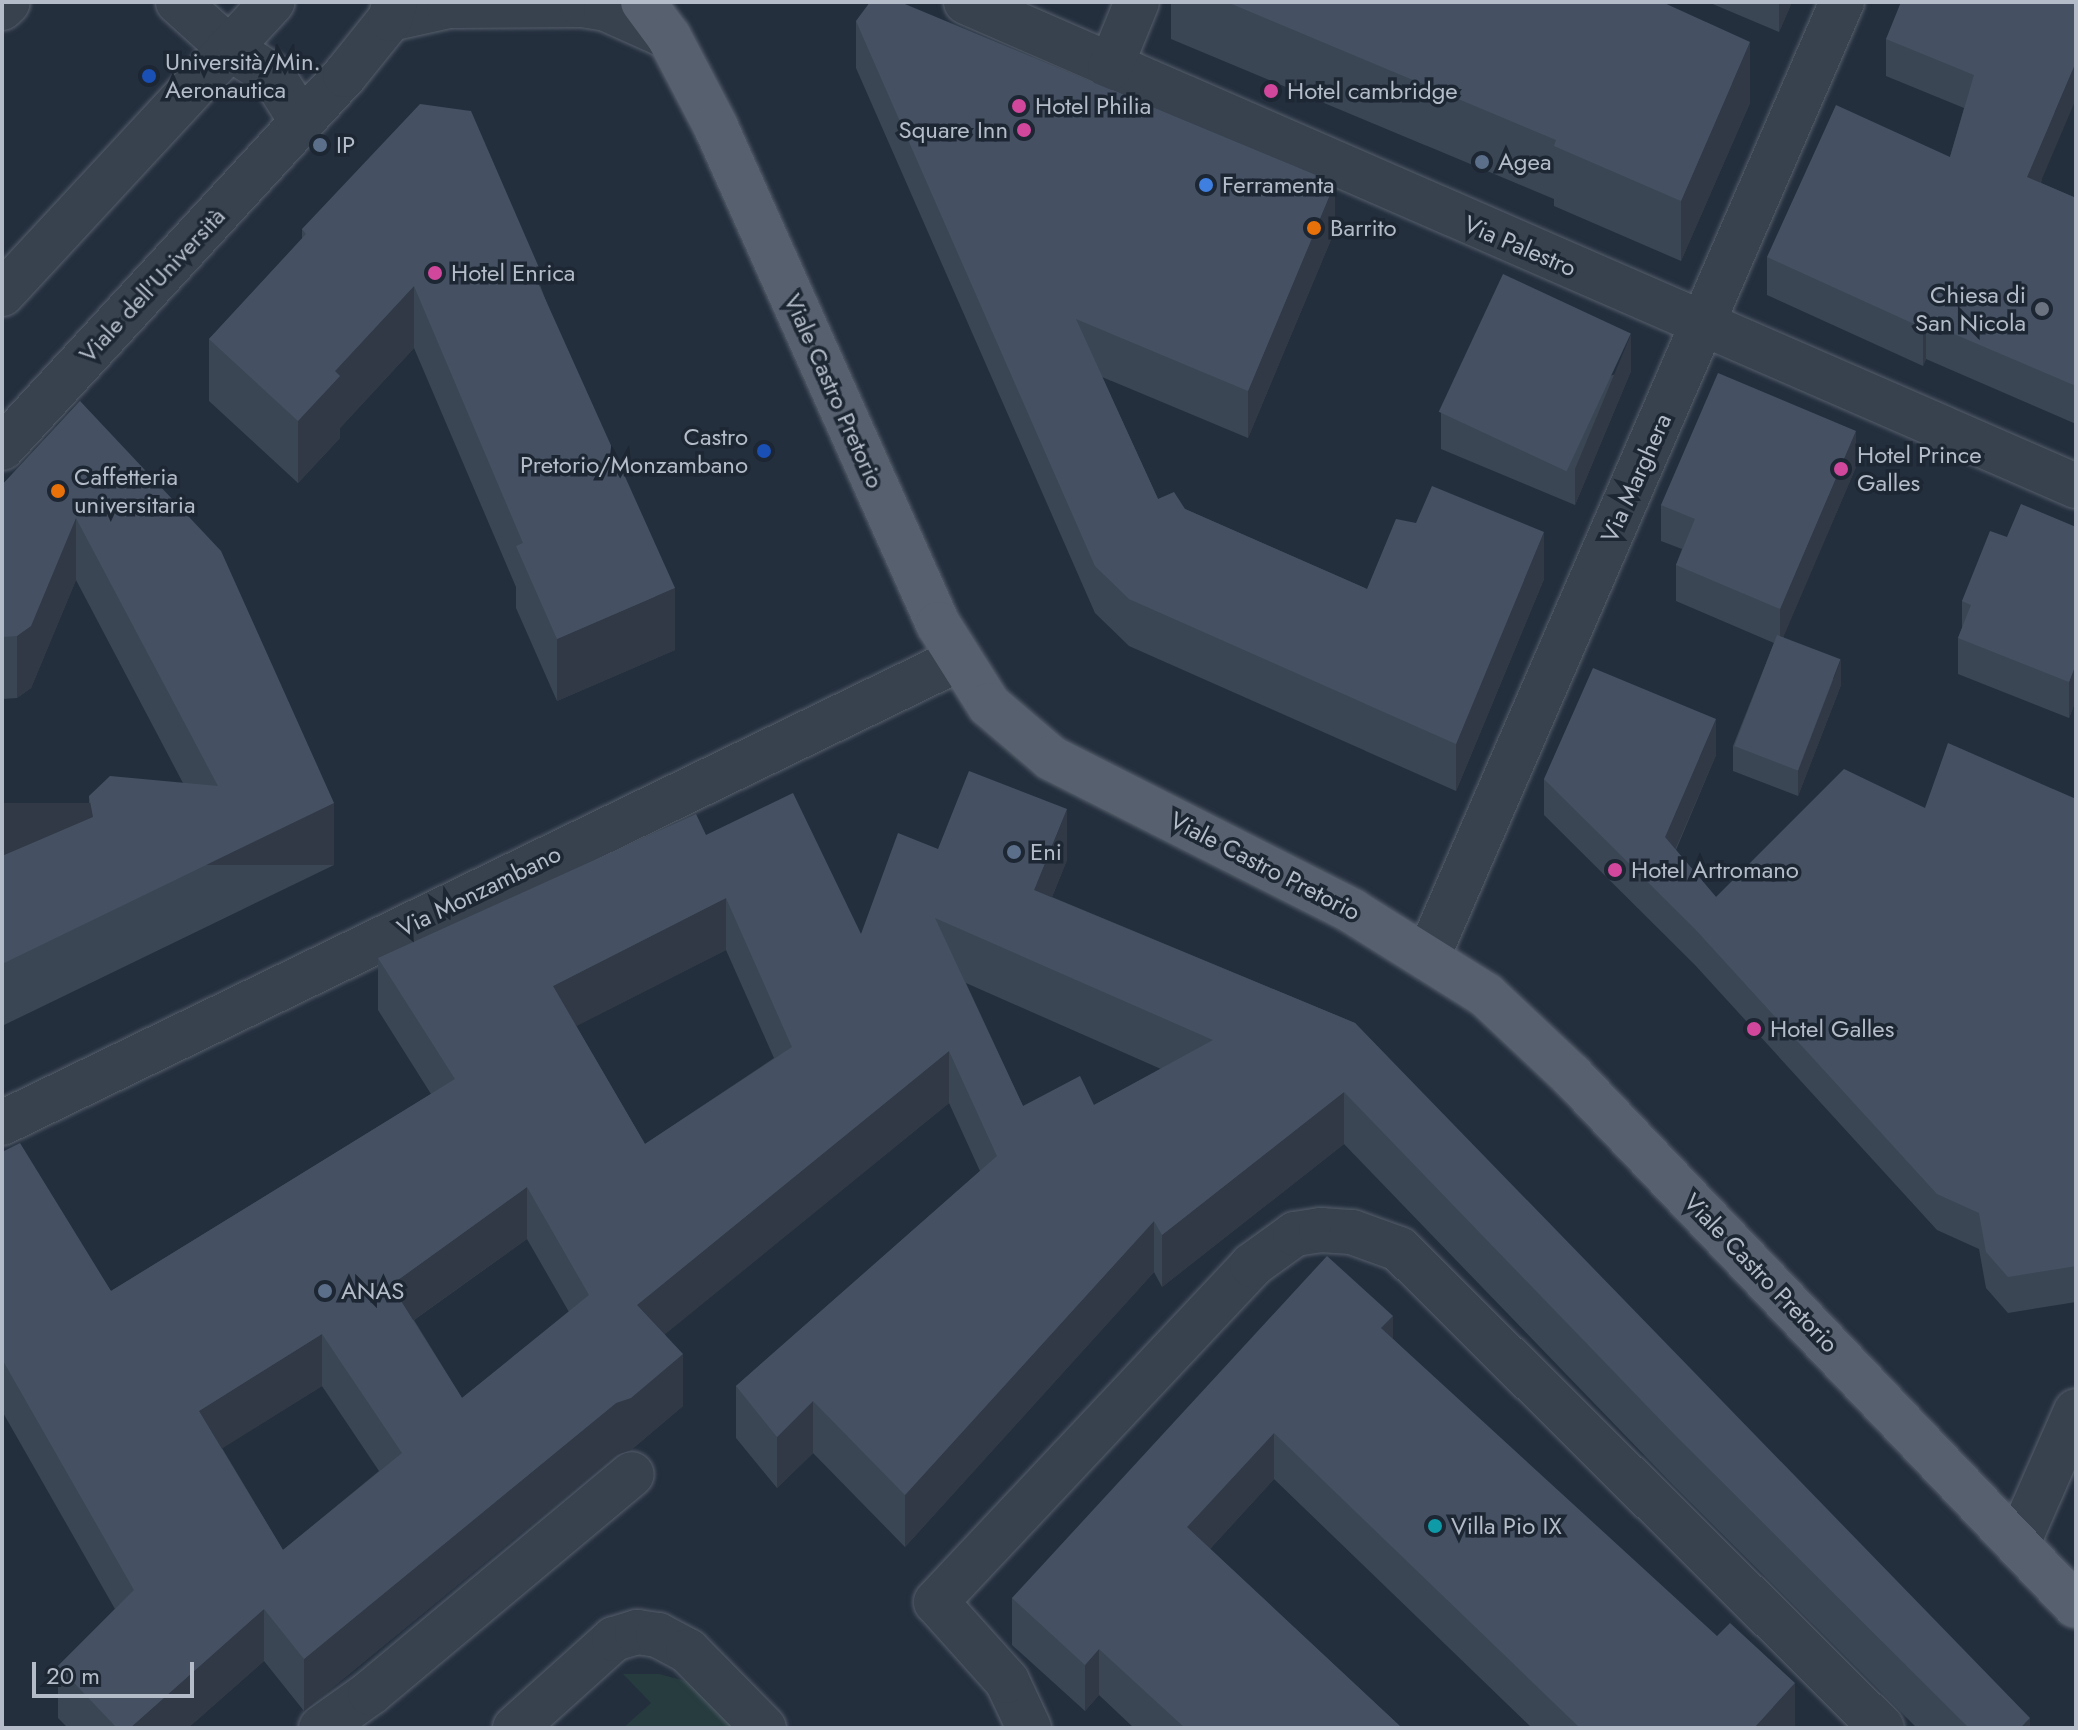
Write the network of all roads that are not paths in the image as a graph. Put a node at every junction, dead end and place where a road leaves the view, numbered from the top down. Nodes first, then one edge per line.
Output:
1 (8, 2) edge
2 (178, 2) edge
3 (272, 2) edge
4 (643, 2) edge
5 (966, 2) edge
6 (1137, 2) edge
7 (1842, 2) edge
8 (2, 8) edge
9 (392, 11) edge
10 (669, 37) junction
11 (228, 47) junction
12 (1110, 68) junction
13 (302, 122) junction
14 (2, 294) edge
15 (1703, 324) junction
16 (2, 448) edge
17 (2076, 486) edge
18 (957, 660) junction
19 (1429, 954) junction
20 (2, 1123) edge
21 (2076, 1411) edge
22 (632, 1474) dead end
23 (2018, 1543) junction
24 (2076, 1606) edge
25 (321, 1728) edge
26 (515, 1728) edge
27 (764, 1728) edge
28 (1029, 1728) edge
29 (1882, 1728) edge

1 - 8 street
2 - 11 street
3 - 11 street
4 - 10 main road, Viale Castro Pretorio
5 - 12 street, Via Palestro
6 - 12 street
7 - 15 street, Via Marghera
9 - 10 street, Viale dell'Università
9 - 13 street, Viale dell'Università
10 - 18 main road, Viale Castro Pretorio
11 - 13 street
11 - 14 street
12 - 15 street, Via Palestro
13 - 16 street, Viale dell'Università
15 - 17 street, Via Palestro
15 - 19 street, Via Marghera
18 - 19 main road, Viale Castro Pretorio
18 - 20 street, Via Monzambano
19 - 23 main road, Viale Castro Pretorio
21 - 23 street
22 - 25 street
23 - 24 main road, Viale Castro Pretorio
26 - 27 street
28 - 29 street

